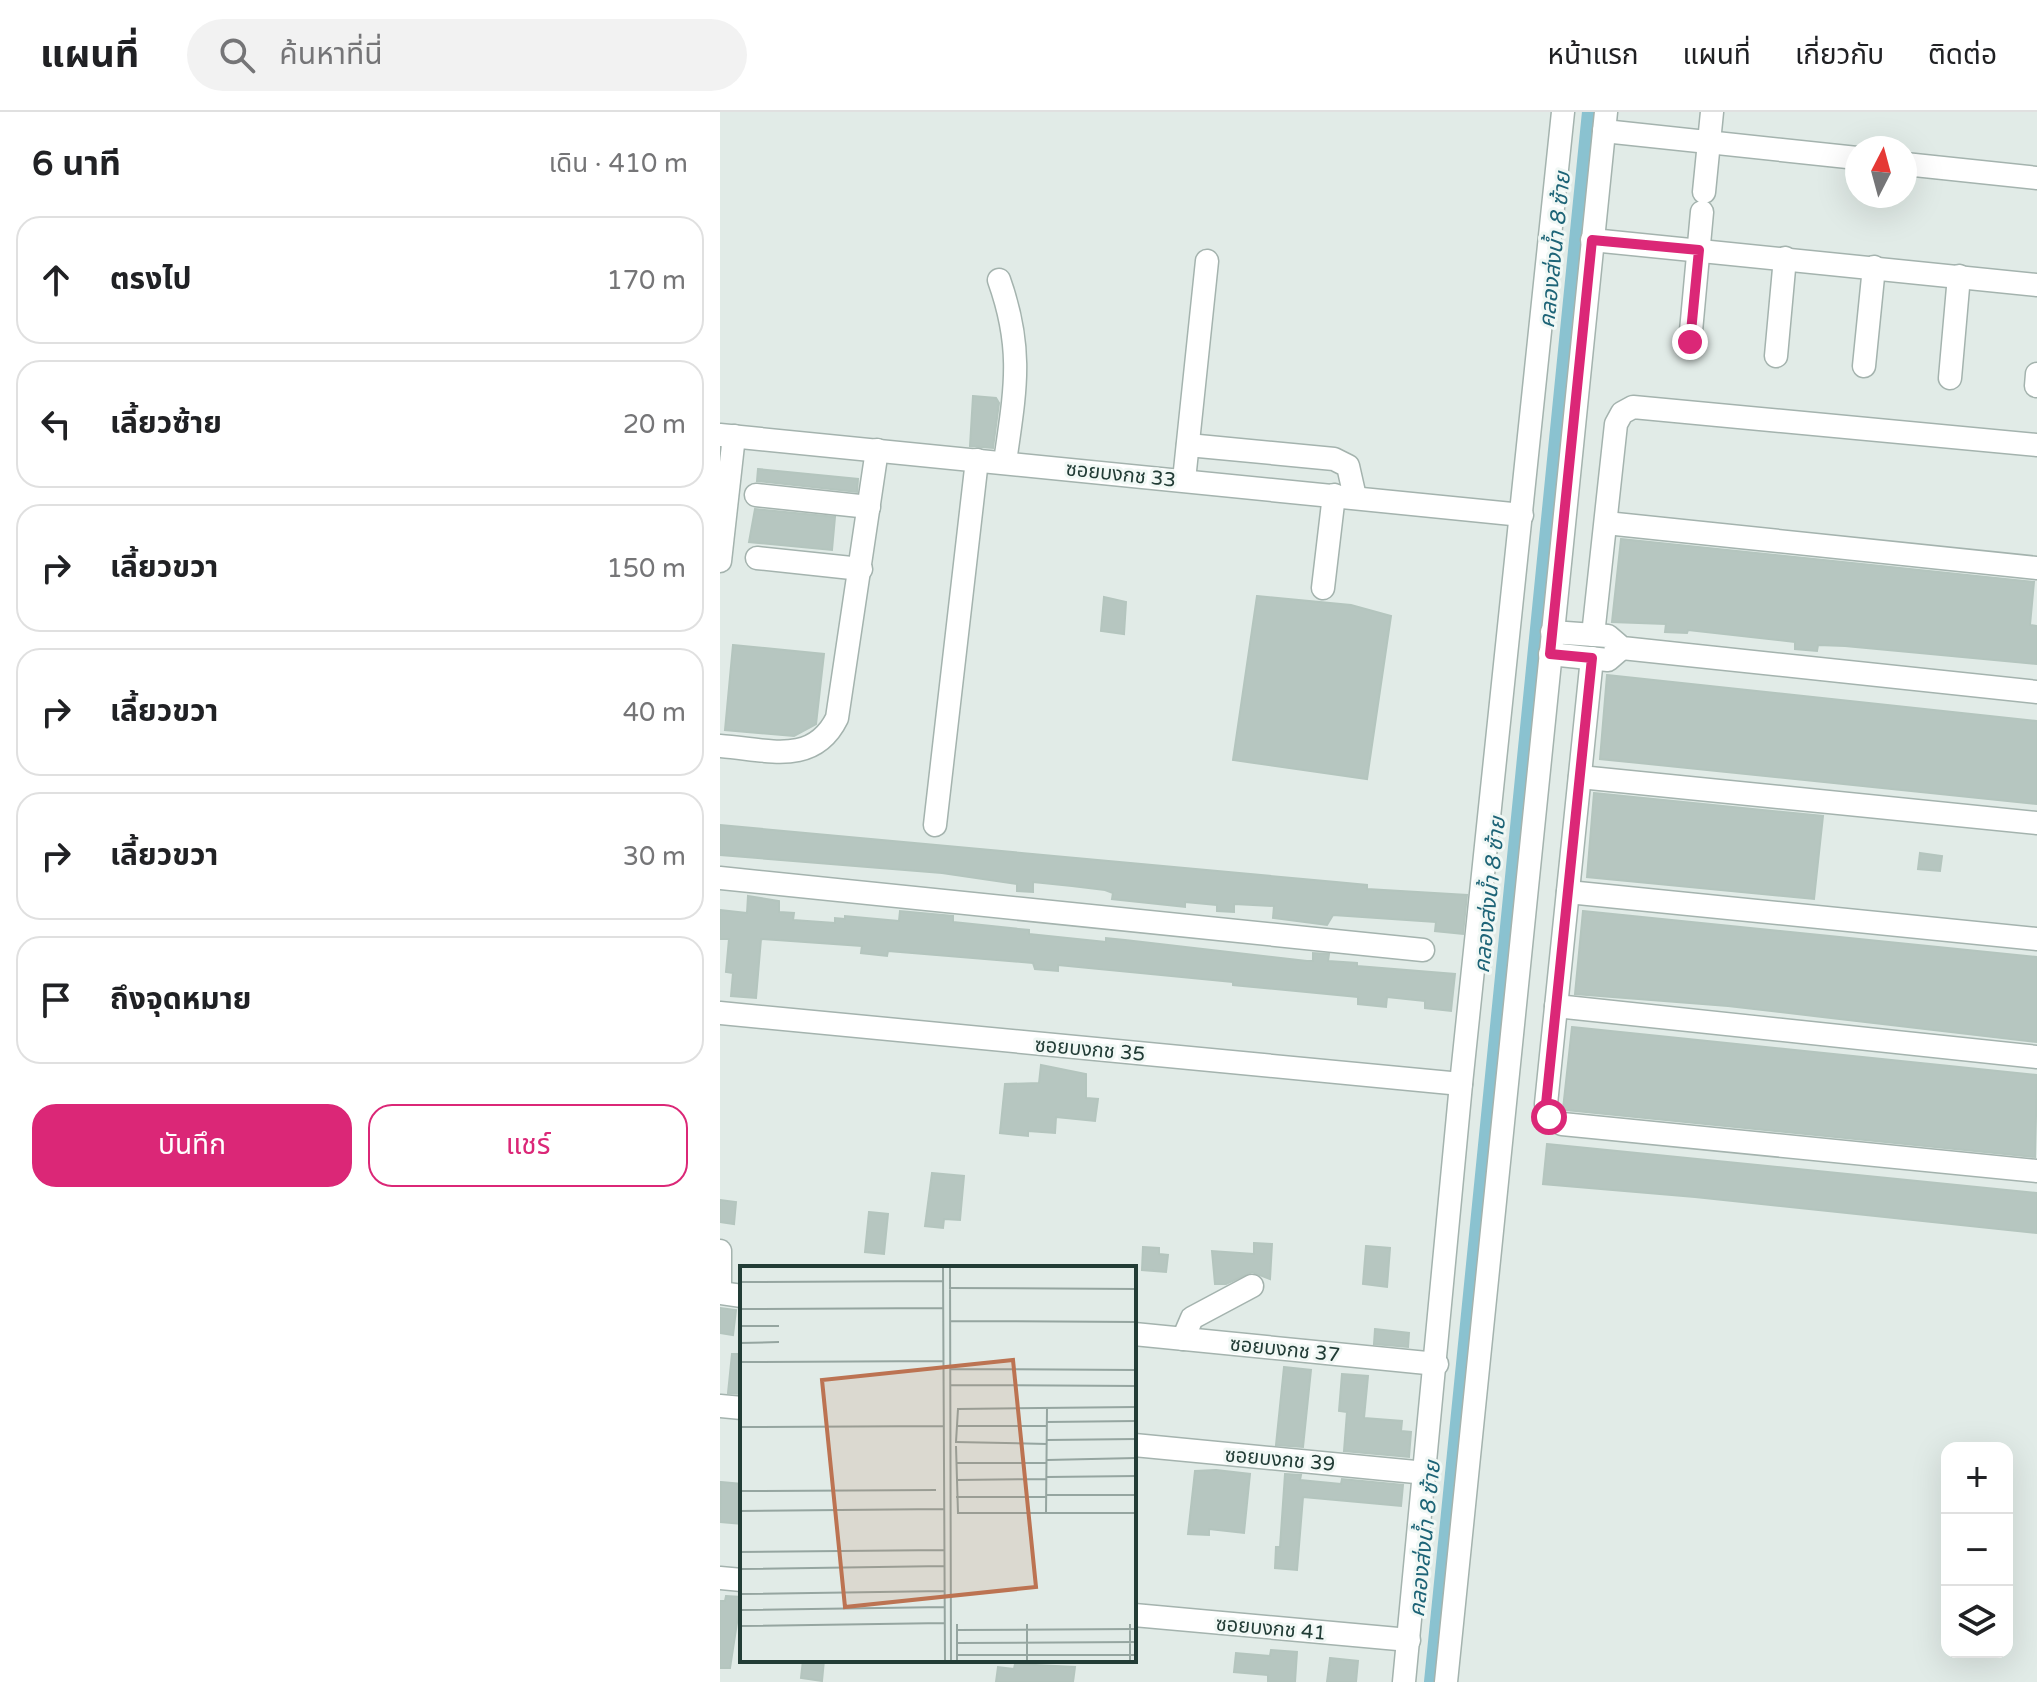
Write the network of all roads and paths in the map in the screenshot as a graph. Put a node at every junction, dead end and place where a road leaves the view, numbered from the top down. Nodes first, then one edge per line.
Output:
1 (1563, 112) edge
2 (1712, 112) edge
3 (1605, 121) edge
4 (1709, 142) junction
5 (1845, 157) edge
6 (1917, 165) edge
7 (2037, 178) edge
8 (1592, 240) junction
9 (1699, 250) junction
10 (1785, 258) junction
11 (1207, 261) dead end
12 (1874, 267) junction
13 (1959, 276) junction
14 (999, 280) dead end
15 (2037, 285) edge
16 (1690, 342) dead end
17 (1776, 356) dead end
18 (1864, 366) dead end
19 (2037, 374) edge
20 (1950, 378) dead end
21 (2036, 386) edge
22 (727, 436) edge
23 (1188, 445) junction
24 (2037, 445) edge
25 (877, 450) junction
26 (977, 460) junction
27 (1005, 462) junction
28 (1184, 480) junction
29 (724, 489) edge
30 (756, 495) dead end
31 (1344, 496) junction
32 (869, 507) junction
33 (1522, 515) junction
34 (1606, 523) junction
35 (757, 558) dead end
36 (720, 561) edge
37 (2037, 568) edge
38 (861, 569) junction
39 (1323, 588) dead end
40 (1593, 635) junction
41 (1551, 643) junction
42 (1622, 648) junction
43 (1592, 658) junction
44 (2037, 692) edge
45 (720, 746) edge
46 (1580, 777) junction
47 (2037, 823) edge
48 (935, 825) dead end
49 (720, 878) edge
50 (1568, 892) junction
51 (2037, 939) edge
52 (1423, 950) dead end
53 (1556, 1006) junction
54 (720, 1013) edge
55 (2037, 1057) edge
56 (1461, 1084) junction
57 (2037, 1171) edge
58 (720, 1251) edge
59 (720, 1286) edge
60 (1252, 1286) dead end
61 (720, 1293) edge
62 (740, 1296) edge
63 (1136, 1334) edge
64 (1183, 1339) junction
65 (1437, 1364) junction
66 (720, 1406) edge
67 (740, 1408) edge
68 (1136, 1445) edge
69 (1426, 1473) junction
70 (720, 1578) edge
71 (740, 1580) edge
72 (1136, 1615) edge
73 (1409, 1640) junction
74 (1404, 1682) edge
75 (1446, 1682) edge

1 - 33 street
2 - 4 street
3 - 4 street
3 - 8 street
4 - 5 street
4 - 9 street
6 - 7 street
8 - 9 street
8 - 41 street
9 - 10 street
9 - 16 street
10 - 12 street
10 - 17 street
11 - 23 street
12 - 13 street
12 - 18 street
13 - 15 street
13 - 20 street
14 - 27 street
19 - 21 street
22 - 25 street, ซอยบงกช 33
22 - 29 street
23 - 28 street
23 - 31 street
24 - 34 street
25 - 26 street, ซอยบงกช 33
25 - 32 street
26 - 27 street, ซอยบงกช 33
26 - 48 street
27 - 28 street, ซอยบงกช 33
28 - 31 street, ซอยบงกช 33
29 - 36 street
30 - 32 street
31 - 33 street, ซอยบงกช 33
31 - 39 street
32 - 38 street
33 - 56 street
34 - 37 street
34 - 40 street
35 - 38 street
38 - 45 street
40 - 41 street
40 - 42 street
41 - 43 street
41 - 75 street
42 - 43 street
42 - 44 street
43 - 46 street
46 - 47 street
46 - 50 street
49 - 52 street
50 - 51 street
50 - 53 street
53 - 55 street
53 - 57 street
54 - 56 street, ซอยบงกช 35
56 - 65 street
58 - 59 street
60 - 64 street
61 - 62 street
63 - 64 street, ซอยบงกช 37
64 - 65 street, ซอยบงกช 37
65 - 69 street
66 - 67 street
68 - 69 street, ซอยบงกช 39
69 - 73 street
70 - 71 street
72 - 73 street, ซอยบงกช 41
73 - 74 street

